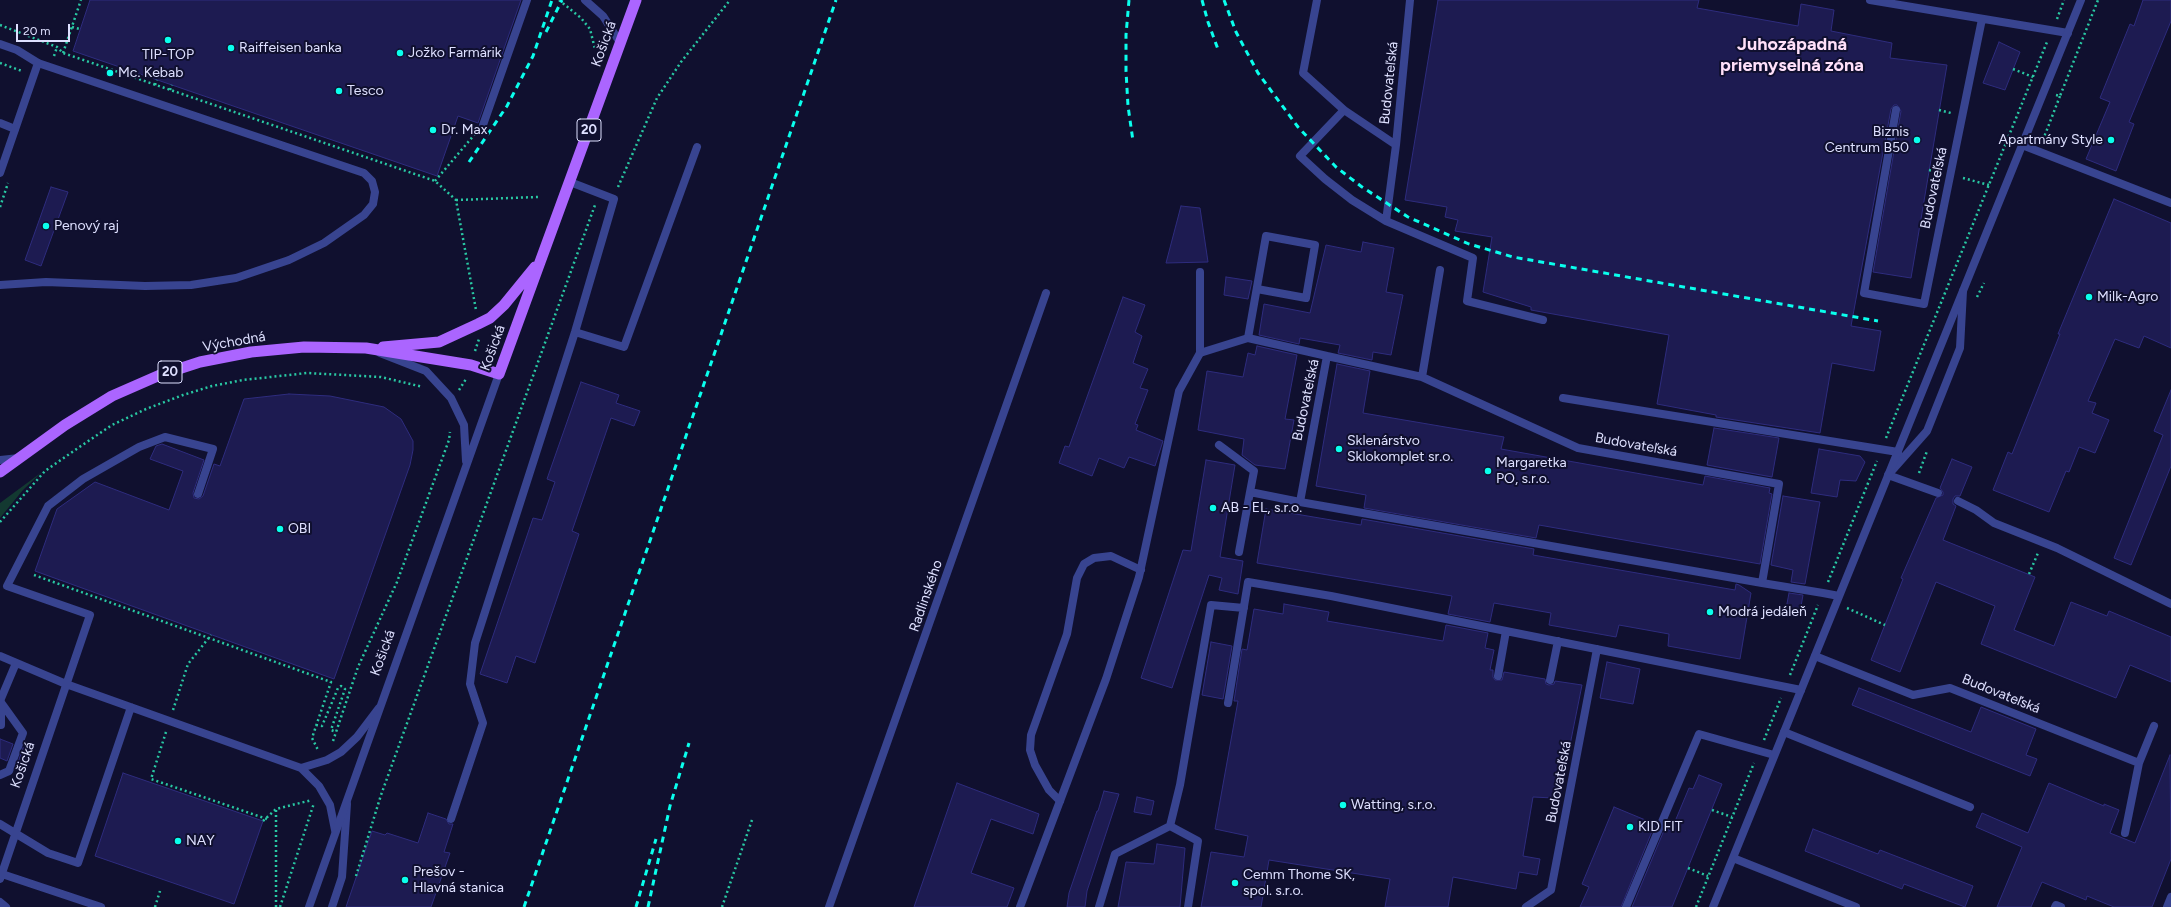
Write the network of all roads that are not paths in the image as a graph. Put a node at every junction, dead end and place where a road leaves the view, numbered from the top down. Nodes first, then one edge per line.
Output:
1 (527, 0) edge
2 (585, 0) edge
3 (636, 0) edge
4 (1317, 0) edge
5 (1410, 0) edge
6 (1870, 0) edge
7 (2081, 0) edge
8 (1982, 19) junction
9 (2068, 33) junction
10 (0, 44) edge
11 (620, 44) junction
12 (38, 63) junction
13 (1344, 110) junction
14 (1896, 110) dead end
15 (0, 123) edge
16 (483, 125) road end
17 (15, 129) junction
18 (1396, 145) junction
19 (2022, 145) junction
20 (697, 147) dead end
21 (0, 173) edge
22 (570, 182) junction
23 (2171, 203) edge
24 (1386, 221) junction
25 (541, 260) junction
26 (1440, 270) dead end
27 (1200, 272) dead end
28 (0, 285) edge
29 (1257, 289) junction
30 (1964, 290) junction
31 (1046, 293) dead end
32 (1543, 320) dead end
33 (575, 332) junction
34 (1248, 338) junction
35 (366, 348) junction
36 (1200, 353) junction
37 (1326, 356) junction
38 (499, 374) junction
39 (1422, 377) junction
40 (1563, 398) dead end
41 (1219, 445) dead end
42 (1898, 452) junction
43 (21, 457) junction
44 (0, 460) edge
45 (466, 466) junction
46 (0, 472) edge
47 (1888, 475) junction
48 (1250, 492) junction
49 (198, 494) dead end
50 (1938, 494) dead end
51 (1300, 502) junction
52 (1958, 502) dead end
53 (1239, 552) dead end
54 (1141, 570) junction
55 (1762, 582) junction
56 (1838, 599) junction
57 (2171, 604) edge
58 (1244, 608) junction
59 (1506, 631) junction
60 (1558, 642) junction
61 (1597, 650) junction
62 (0, 656) edge
63 (1815, 656) junction
64 (16, 663) junction
65 (1498, 676) dead end
66 (1550, 680) dead end
67 (66, 684) junction
68 (1801, 690) junction
69 (0, 701) edge
70 (1228, 702) dead end
71 (131, 707) junction
72 (379, 708) junction
73 (1, 725) dead end
74 (2154, 726) dead end
75 (1784, 732) junction
76 (1774, 755) junction
77 (2140, 763) junction
78 (301, 768) junction
79 (0, 775) edge
80 (347, 796) junction
81 (1060, 801) junction
82 (1970, 807) dead end
83 (451, 819) dead end
84 (0, 824) edge
85 (1170, 826) junction
86 (335, 830) junction
87 (2125, 833) dead end
88 (15, 834) junction
89 (1733, 858) junction
90 (1, 877) edge
91 (2171, 897) edge
92 (0, 902) edge
93 (6, 907) edge
94 (101, 907) edge
95 (308, 907) edge
96 (332, 907) edge
97 (829, 907) edge
98 (1020, 907) edge
99 (1100, 907) edge
100 (1188, 907) edge
101 (1526, 907) edge
102 (1626, 907) edge
103 (1713, 907) edge
104 (1856, 907) edge
105 (2055, 907) edge
106 (2061, 907) edge
107 (2167, 907) edge

1 - 16 street
2 - 11 street
3 - 11 main road, Košická / 20
4 - 13 street, Budovateľská
5 - 18 street, Budovateľská
6 - 8 street
7 - 9 street
8 - 9 street
8 - 14 street, Budovateľská
9 - 19 street
10 - 12 street
11 - 22 main road, Košická / 20
12 - 17 street
12 - 28 street
13 - 18 street, Budovateľská
13 - 24 street
15 - 17 street
17 - 21 street
18 - 24 street
19 - 23 street
19 - 30 street
20 - 33 street
22 - 25 main road, Košická / 20
22 - 33 street
24 - 32 street
25 - 35 main road
25 - 38 main road, Košická / 20
26 - 39 street
27 - 36 street
29 - 29 street
29 - 34 street
30 - 42 street
30 - 47 street
31 - 97 street, Radlinského
33 - 83 street
34 - 36 street
34 - 37 street
35 - 38 main road, Východná / 20
35 - 43 main road, Východná / 20
35 - 45 street
36 - 54 street
37 - 39 street, Budovateľská
37 - 51 street, Budovateľská
38 - 45 street, Košická
39 - 55 street, Budovateľská
40 - 42 street
41 - 48 street
42 - 47 street
43 - 44 street
43 - 46 main road, Východná / 20
45 - 72 street, Košická
47 - 50 street
47 - 56 street
48 - 51 street
48 - 53 street
49 - 67 street, Košická
51 - 55 street
52 - 57 street
54 - 81 street
54 - 81 street
55 - 56 street
56 - 63 street
58 - 59 street
58 - 70 street
58 - 85 street
59 - 60 street
59 - 65 street
60 - 61 street
60 - 66 street
61 - 68 street
61 - 101 street, Budovateľská
62 - 64 street
63 - 68 street
63 - 77 street, Budovateľská
64 - 67 street
64 - 69 street
67 - 71 street
67 - 88 street, Košická
68 - 75 street
69 - 73 street
69 - 79 street
71 - 78 street
71 - 88 street
72 - 78 street, Košická
72 - 80 street, Košická
74 - 77 street
75 - 76 street
75 - 82 street
76 - 89 street
76 - 102 street
77 - 87 street
78 - 86 street
80 - 86 street, Košická
80 - 96 street
81 - 98 street
84 - 88 street
85 - 99 street
85 - 100 street
86 - 95 street, Košická
88 - 90 street, Košická
89 - 103 street
89 - 104 street
90 - 94 street
91 - 107 street
92 - 93 street
105 - 106 street

